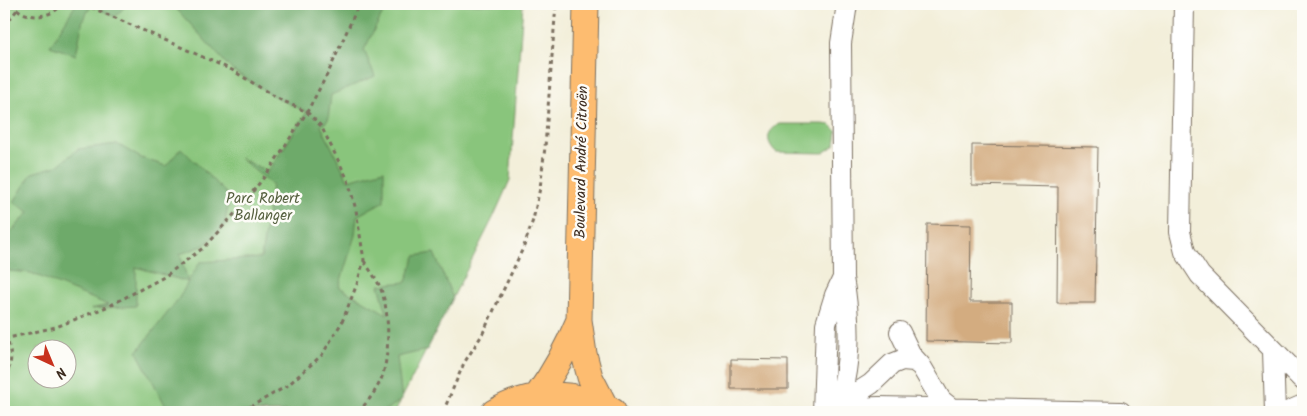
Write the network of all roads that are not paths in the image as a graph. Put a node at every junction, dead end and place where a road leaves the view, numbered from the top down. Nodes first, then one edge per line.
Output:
1 (586, 4) edge
2 (846, 4) edge
3 (1184, 4) edge
4 (843, 278) junction
5 (579, 320) junction
6 (1274, 351) junction
7 (921, 366) junction
8 (888, 367) junction
9 (1303, 380) edge
10 (537, 396) junction
11 (1303, 405) edge
12 (951, 408) junction
13 (610, 409) edge
14 (494, 412) edge
15 (823, 412) edge
16 (836, 412) edge
17 (842, 412) edge
18 (847, 412) edge
19 (1121, 412) edge
20 (1275, 412) edge
21 (1288, 412) edge

1 - 5 main road, Boulevard André Citroën
2 - 4 lane
3 - 6 lane
4 - 15 lane
4 - 16 lane
5 - 10 main road, Boulevard André Citroën
5 - 13 main road, Boulevard André Citroën
6 - 9 lane
6 - 20 lane
7 - 8 lane
7 - 8 lane
7 - 12 lane
8 - 17 lane
10 - 13 main road, Boulevard André Citroën
10 - 14 main road, Boulevard André Citroën
11 - 21 lane
12 - 18 lane
12 - 19 lane

